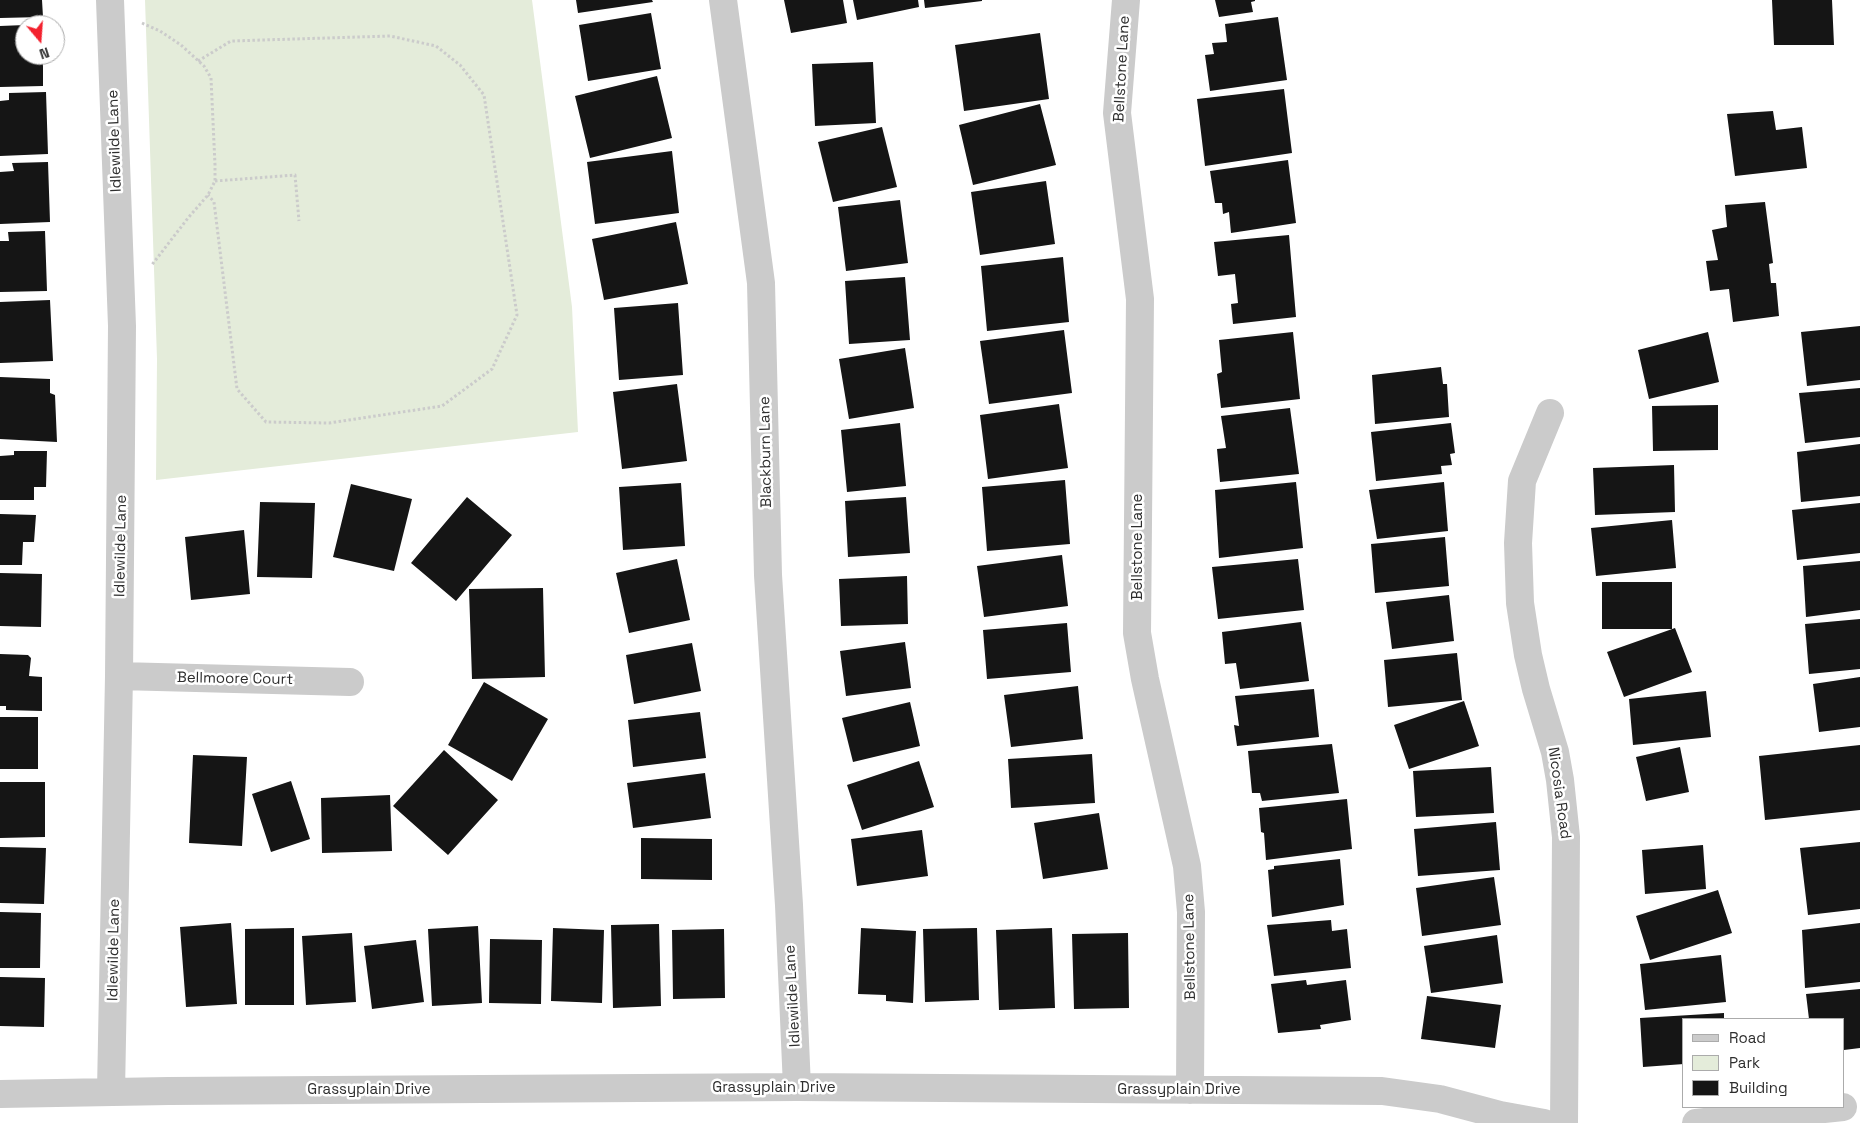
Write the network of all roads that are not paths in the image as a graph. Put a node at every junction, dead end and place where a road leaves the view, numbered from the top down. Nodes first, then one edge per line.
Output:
1 (110, 0) edge
2 (723, 0) edge
3 (1126, 0) edge
4 (1550, 413) dead end
5 (119, 676) junction
6 (350, 682) dead end
7 (789, 905) joint
8 (798, 1087) junction
9 (1190, 1090) junction
10 (110, 1091) junction
11 (0, 1094) edge
12 (1860, 1105) edge
13 (1845, 1107) edge
14 (1835, 1108) edge
15 (1544, 1123) edge
16 (1564, 1123) edge
17 (1696, 1123) edge

1 - 5 street, Idlewilde Lane
2 - 7 street, Blackburn Lane
3 - 9 street, Bellstone Lane
4 - 16 street, Nicosia Road
5 - 6 street, Bellmoore Court
5 - 10 street, Idlewilde Lane
7 - 8 street, Idlewilde Lane
8 - 9 street, Grassyplain Drive
8 - 10 street, Grassyplain Drive
9 - 15 street, Grassyplain Drive
10 - 11 street, Grassyplain Drive
12 - 13 street
14 - 17 street

